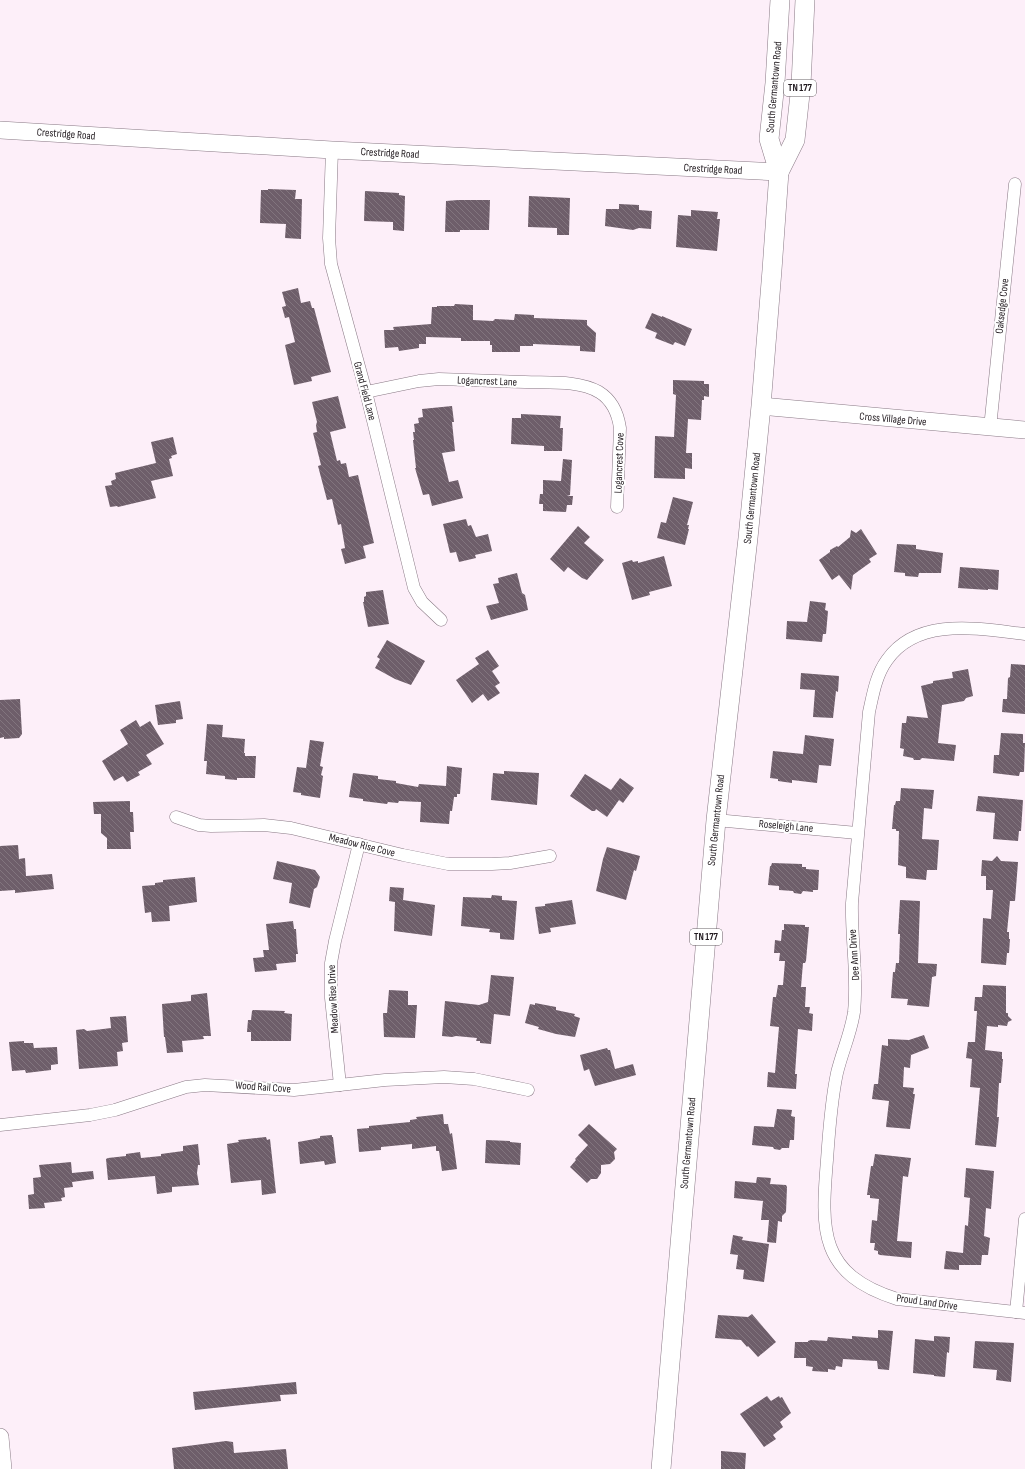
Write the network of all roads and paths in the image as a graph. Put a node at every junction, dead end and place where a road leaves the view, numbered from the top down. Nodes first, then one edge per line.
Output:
1 (780, 0) edge
2 (805, 0) edge
3 (0, 130) edge
4 (332, 150) junction
5 (779, 172) junction
6 (1015, 184) dead end
7 (366, 392) junction
8 (607, 398) joint
9 (761, 406) junction
10 (990, 428) junction
11 (1025, 430) edge
12 (617, 507) dead end
13 (441, 620) dead end
14 (1025, 634) edge
15 (176, 818) dead end
16 (716, 820) junction
17 (857, 833) junction
18 (359, 844) junction
19 (550, 856) dead end
20 (340, 1085) junction
21 (528, 1090) dead end
22 (0, 1125) edge
23 (1025, 1219) edge
24 (840, 1265) joint
25 (1021, 1313) edge
26 (0, 1437) edge
27 (3, 1469) edge
28 (661, 1469) edge

1 - 5 main road, South Germantown Road / TN 177
2 - 5 main road, South Germantown Road / TN 177
3 - 4 street, Crestridge Road
4 - 5 street, Crestridge Road
4 - 7 street, Grand Field Lane
5 - 9 main road, South Germantown Road / TN 177
6 - 10 street, Oaksedge Cove
7 - 8 street, Logancrest Lane
7 - 13 street, Grand Field Lane
8 - 12 street, Logancrest Cove
9 - 10 street, Cross Village Drive
9 - 16 main road, South Germantown Road / TN 177
10 - 11 street, Cross Village Drive
14 - 17 street, Dee Ann Drive
15 - 18 street, Meadow Rise Cove
16 - 17 street, Roseleigh Lane
16 - 28 main road, South Germantown Road / TN 177
17 - 24 street, Dee Ann Drive
18 - 19 street, Meadow Rise Cove
18 - 20 street, Meadow Rise Drive
20 - 21 street, Wood Rail Cove
20 - 22 street, Wood Rail Cove
23 - 25 street
24 - 25 street, Proud Land Drive
26 - 27 street

